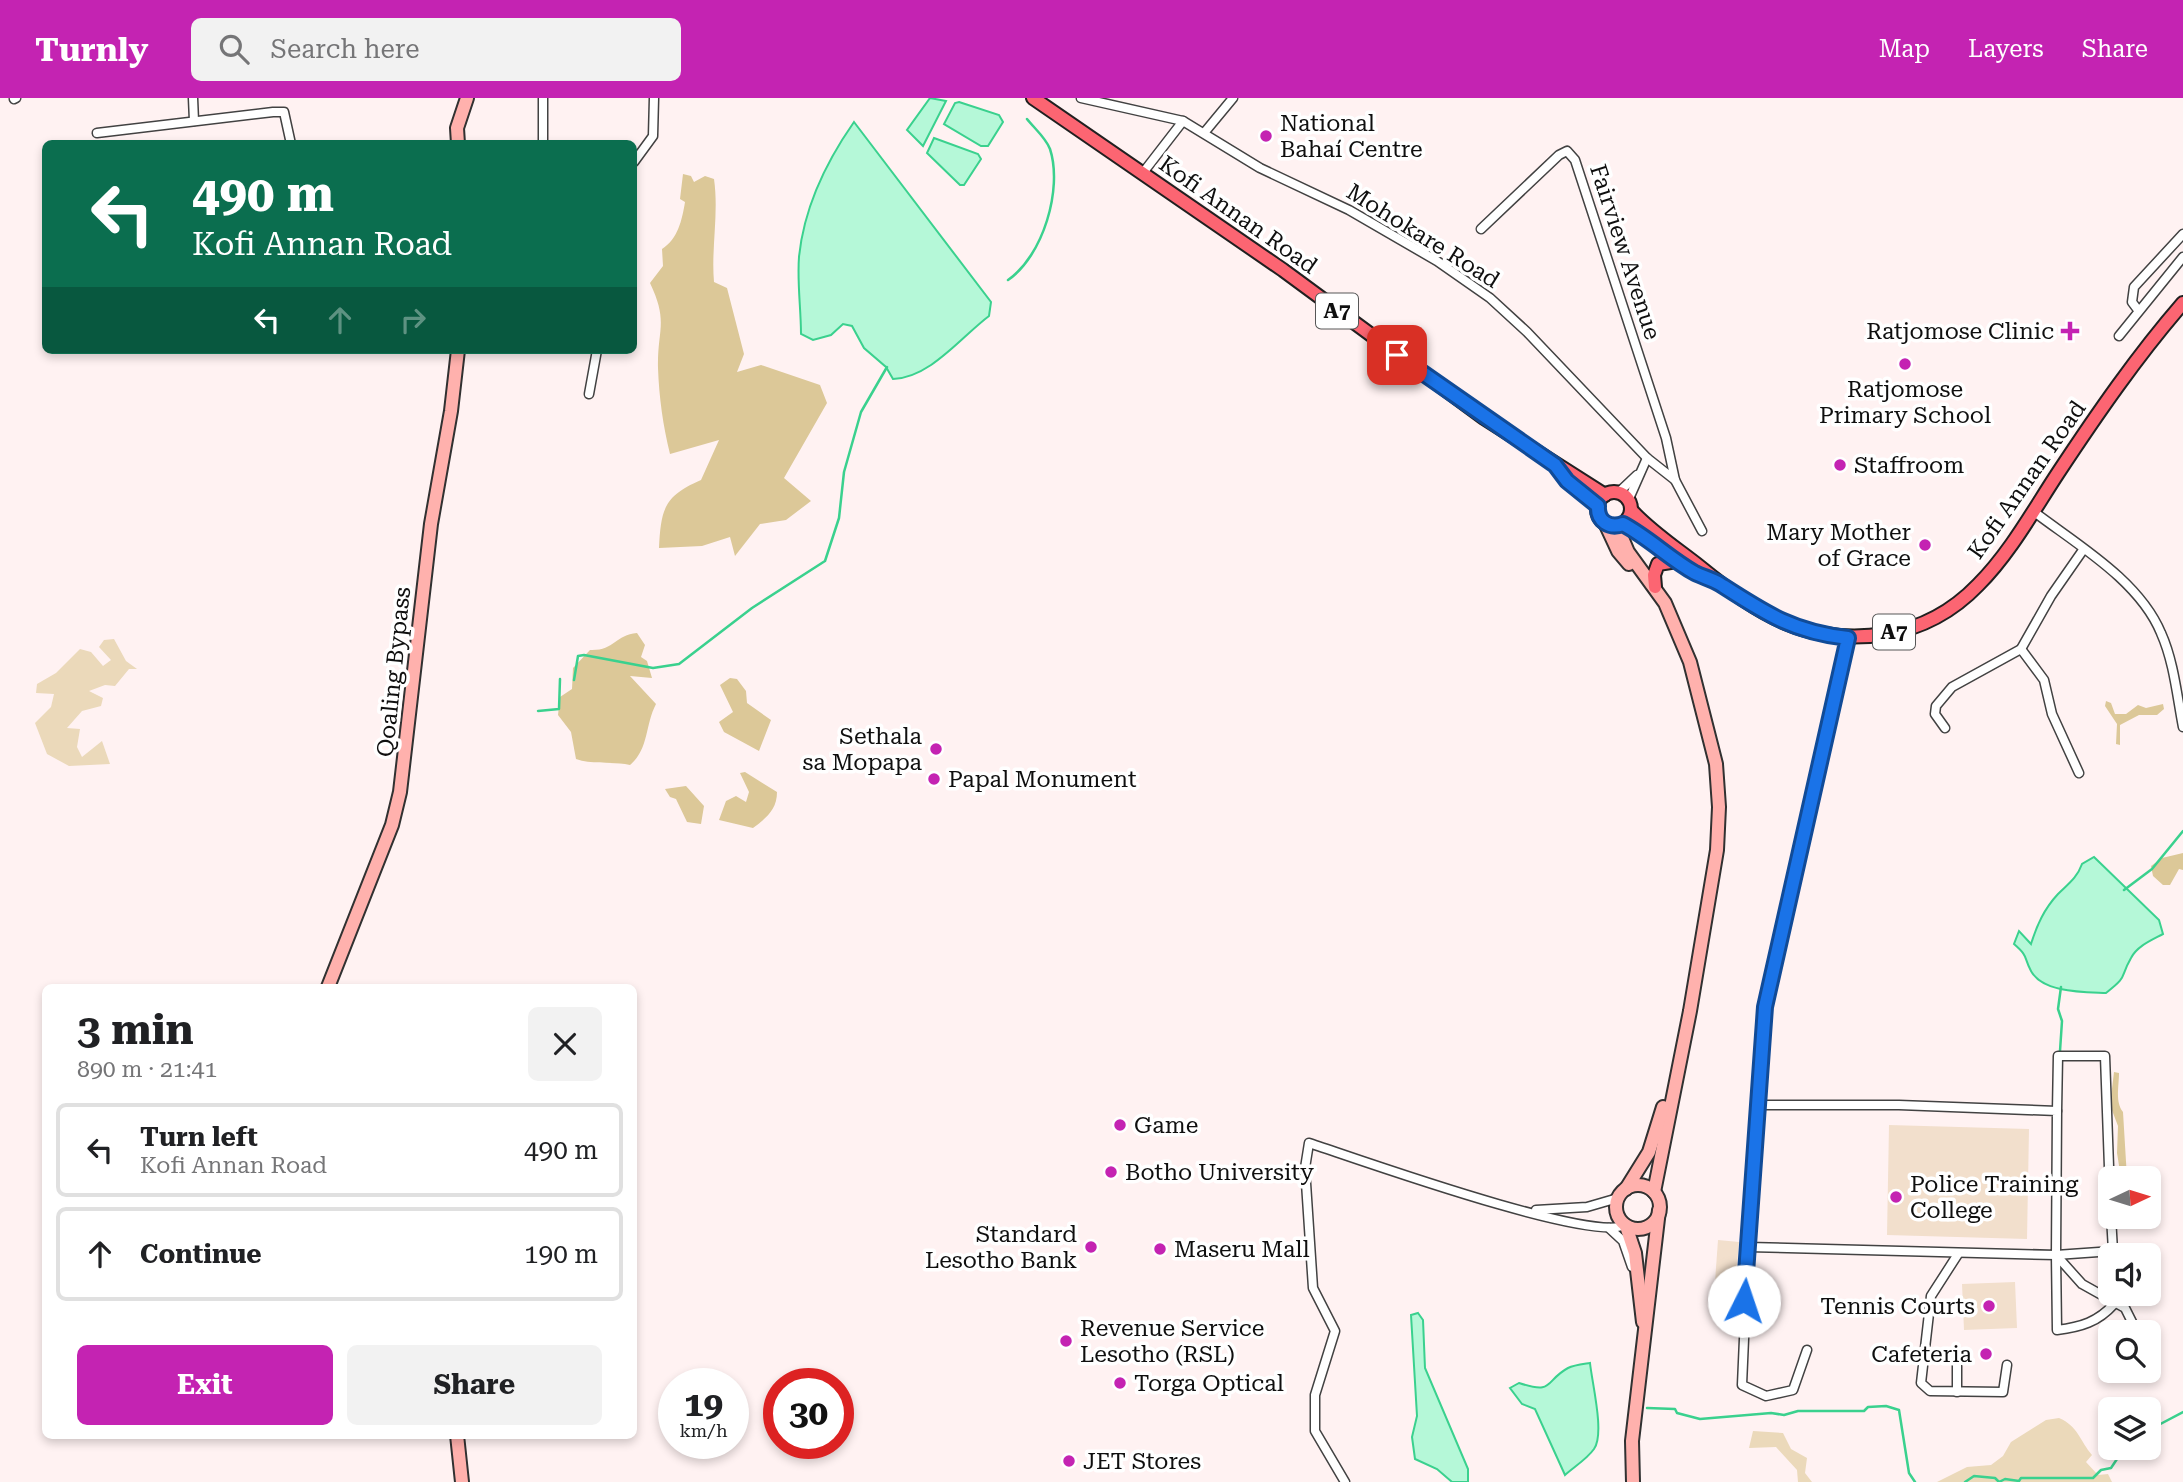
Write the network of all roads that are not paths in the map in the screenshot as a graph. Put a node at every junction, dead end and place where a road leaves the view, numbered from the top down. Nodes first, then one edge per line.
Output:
1 (193, 98) edge
2 (467, 98) edge
3 (543, 98) edge
4 (654, 98) edge
5 (1033, 98) edge
6 (1081, 98) edge
7 (1233, 98) edge
8 (194, 121) junction
9 (1183, 121) junction
10 (97, 133) dead end
11 (1204, 133) junction
12 (290, 140) edge
13 (458, 140) edge
14 (543, 140) edge
15 (637, 158) edge
16 (1142, 174) junction
17 (1481, 229) dead end
18 (2183, 234) edge
19 (2183, 257) edge
20 (2183, 303) edge
21 (2138, 310) junction
22 (2119, 336) dead end
23 (458, 354) edge
24 (596, 354) edge
25 (589, 394) dead end
26 (1647, 458) junction
27 (1675, 480) junction
28 (1616, 501) junction
29 (2032, 511) junction
30 (1615, 524) junction
31 (1702, 531) dead end
32 (2083, 550) junction
33 (1677, 561) junction
34 (1718, 583) junction
35 (1655, 587) junction
36 (1848, 638) junction
37 (2021, 649) junction
38 (1693, 680) junction
39 (2183, 727) edge
40 (1945, 728) dead end
41 (2079, 773) dead end
42 (329, 984) edge
43 (1688, 1026) junction
44 (1759, 1105) junction
45 (2057, 1111) junction
46 (2109, 1166) edge
47 (1654, 1192) junction
48 (1622, 1194) junction
49 (1516, 1209) junction
50 (1660, 1210) junction
51 (1626, 1225) junction
52 (1609, 1228) junction
53 (1748, 1247) junction
54 (1958, 1254) junction
55 (2098, 1254) edge
56 (2056, 1255) junction
57 (1638, 1282) junction
58 (2098, 1294) edge
59 (2112, 1306) edge
60 (2120, 1306) edge
61 (2131, 1320) edge
62 (1807, 1350) dead end
63 (1644, 1358) junction
64 (1957, 1362) dead end
65 (2007, 1365) dead end
66 (1957, 1392) junction
67 (457, 1439) edge
68 (462, 1482) edge
69 (1345, 1482) edge
70 (1633, 1482) edge

1 - 8 street
2 - 13 main road
3 - 14 street
4 - 15 street
5 - 16 main road, Kofi Annan Road / A7
6 - 9 street, Mohokare Road
7 - 11 street
8 - 10 street
8 - 12 street
9 - 11 street, Mohokare Road
9 - 16 street
11 - 26 street, Mohokare Road
16 - 28 main road, Kofi Annan Road / A7
17 - 27 street, Fairview Avenue
18 - 21 street
19 - 21 street
20 - 29 main road, Kofi Annan Road / A7
21 - 22 street
23 - 42 main road, Qoaling Bypass
24 - 25 street
26 - 27 street, Mohokare Road
26 - 28 street
27 - 31 street
28 - 30 main road
28 - 30 main road
28 - 34 main road, Kofi Annan Road / A7
29 - 32 street
29 - 36 main road, Kofi Annan Road / A7
30 - 33 main road, Kofi Annan Road / A7
30 - 35 main road
30 - 38 main road
32 - 37 street
32 - 39 street
33 - 34 main road, Kofi Annan Road / A7
33 - 35 main road
34 - 36 main road, Kofi Annan Road / A7
35 - 38 main road
36 - 44 street
37 - 40 street
37 - 41 street
38 - 43 main road
43 - 47 main road
43 - 48 main road
44 - 45 street
44 - 53 street
45 - 46 street
45 - 56 street
47 - 48 main road
47 - 50 main road
48 - 49 street
48 - 51 main road
49 - 52 street
49 - 69 street
50 - 51 main road
50 - 63 main road
51 - 52 street
51 - 57 main road
52 - 57 street
53 - 54 street
53 - 62 street
54 - 56 street
54 - 66 street
55 - 56 street
56 - 58 street
56 - 59 street
57 - 63 main road
60 - 61 street
63 - 70 main road
64 - 66 street
65 - 66 street
67 - 68 main road

